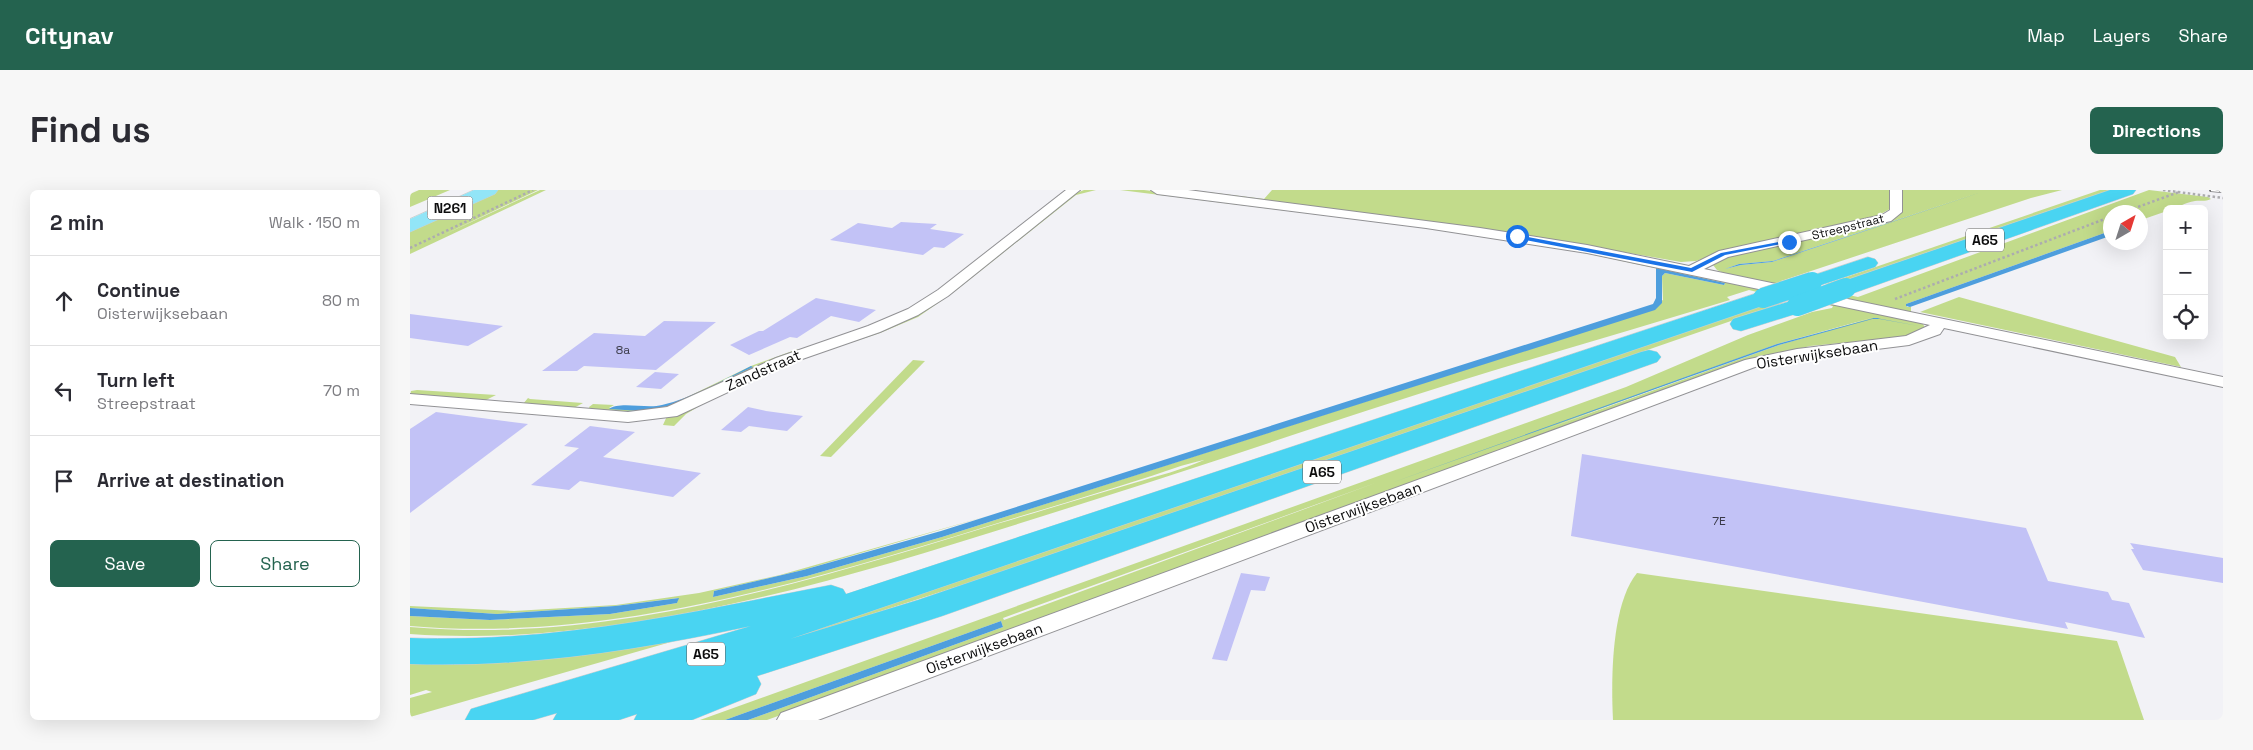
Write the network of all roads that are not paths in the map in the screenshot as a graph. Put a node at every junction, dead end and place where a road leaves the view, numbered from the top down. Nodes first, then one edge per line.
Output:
1 (466, 190) edge
2 (489, 190) edge
3 (1074, 190) edge
4 (1157, 190) edge
5 (1896, 190) edge
6 (2082, 190) edge
7 (2126, 190) edge
8 (410, 215) edge
9 (410, 226) edge
10 (1692, 270) junction
11 (1940, 322) junction
12 (2223, 382) edge
13 (410, 399) edge
14 (928, 594) junction
15 (410, 651) edge
16 (484, 720) edge
17 (572, 720) edge
18 (653, 720) edge
19 (790, 720) edge

1 - 8 main road, N261
2 - 9 main road, N261
3 - 13 street, Zandstraat
4 - 10 street
5 - 10 street, Streepstraat
6 - 14 highway, A65, bridge
7 - 14 highway, A65, bridge
10 - 11 street
11 - 12 street
11 - 19 street, Oisterwijksebaan
14 - 15 highway, A65
14 - 16 highway, A65
14 - 17 highway, A65
14 - 18 highway, A65

